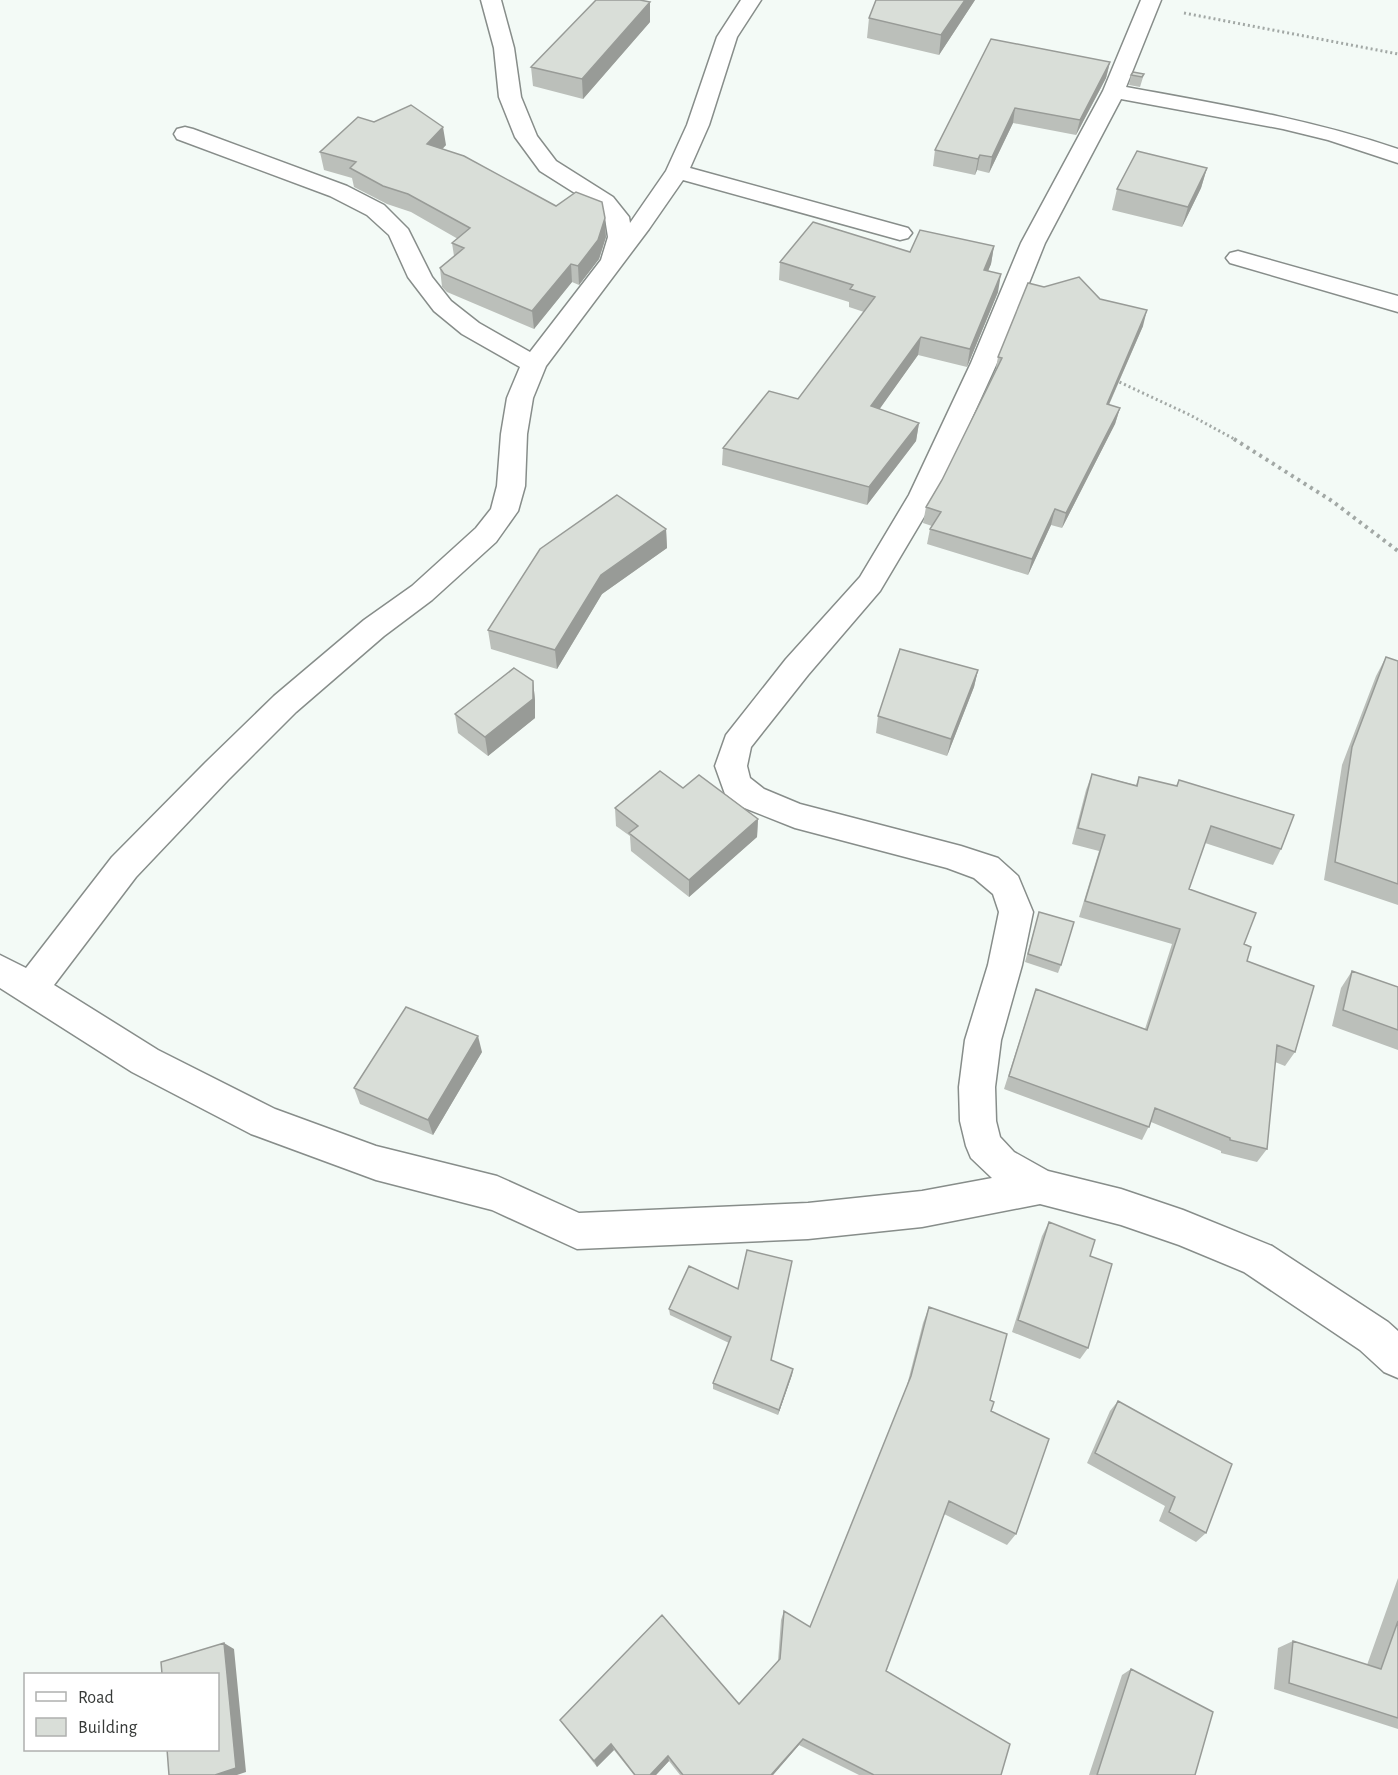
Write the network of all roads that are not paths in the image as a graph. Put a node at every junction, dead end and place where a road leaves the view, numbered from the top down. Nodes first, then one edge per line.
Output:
1 (491, 0) edge
2 (751, 0) edge
3 (1149, 4) edge
4 (1114, 91) junction
5 (185, 134) dead end
6 (1398, 156) edge
7 (677, 171) junction
8 (900, 233) dead end
9 (1238, 258) dead end
10 (612, 262) junction
11 (1398, 304) edge
12 (534, 364) junction
13 (0, 970) edge
14 (30, 990) junction
15 (1040, 1187) junction
16 (1398, 1358) edge

1 - 10 street
2 - 7 street
3 - 4 street
4 - 6 street
4 - 15 street
5 - 12 street
7 - 8 street
7 - 10 street
9 - 11 street
10 - 12 street
12 - 14 street
13 - 14 street
14 - 15 street
15 - 16 street

